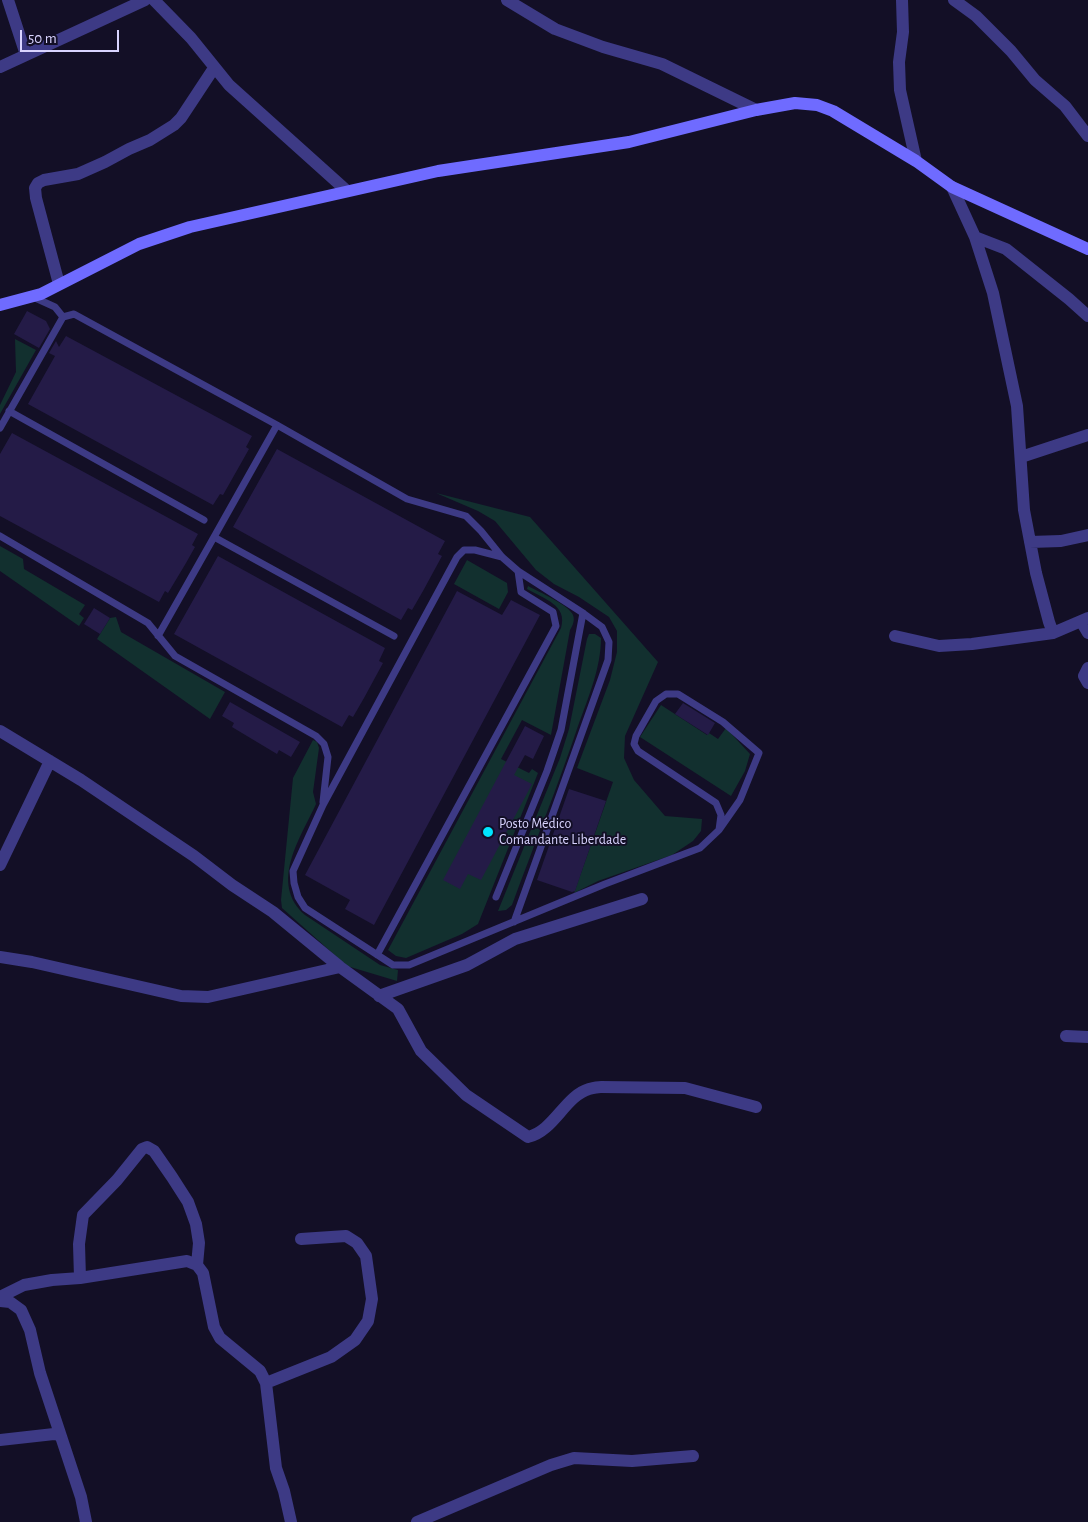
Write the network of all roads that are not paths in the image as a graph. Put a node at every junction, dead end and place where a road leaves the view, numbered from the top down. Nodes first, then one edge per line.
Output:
1 (8, 0) edge
2 (145, 0) edge
3 (154, 0) edge
4 (507, 0) edge
5 (902, 0) edge
6 (954, 0) edge
7 (130, 4) edge
8 (26, 55) junction
9 (0, 67) edge
10 (214, 68) junction
11 (756, 110) junction
12 (1088, 136) edge
13 (916, 161) junction
14 (952, 187) junction
15 (347, 191) junction
16 (975, 237) junction
17 (1088, 249) edge
18 (59, 284) junction
19 (32, 297) junction
20 (0, 305) edge
21 (1088, 316) edge
22 (63, 317) junction
23 (9, 411) junction
24 (277, 425) junction
25 (0, 428) edge
26 (1088, 435) edge
27 (1021, 457) junction
28 (204, 520) dead end
29 (1088, 535) edge
30 (0, 536) edge
31 (214, 537) junction
32 (1030, 542) junction
33 (502, 556) junction
34 (518, 570) junction
35 (584, 613) junction
36 (1085, 619) edge
37 (1088, 632) edge
38 (1054, 633) junction
39 (158, 636) junction
40 (394, 636) dead end
41 (895, 636) dead end
42 (1088, 668) edge
43 (1088, 683) edge
44 (0, 731) edge
45 (50, 761) junction
46 (323, 805) junction
47 (719, 830) junction
48 (0, 865) edge
49 (496, 896) dead end
50 (642, 899) dead end
51 (514, 922) junction
52 (377, 955) junction
53 (0, 957) edge
54 (340, 967) junction
55 (379, 996) junction
56 (1066, 1036) dead end
57 (1088, 1037) edge
58 (756, 1107) dead end
59 (301, 1239) dead end
60 (197, 1265) junction
61 (80, 1278) junction
62 (0, 1299) edge
63 (266, 1383) junction
64 (60, 1435) junction
65 (0, 1440) edge
66 (693, 1456) dead end
67 (86, 1522) edge
68 (291, 1522) edge
69 (417, 1522) edge

1 - 8 street
2 - 7 street
3 - 10 street
4 - 11 street
5 - 13 street
6 - 12 street
7 - 8 street
8 - 9 street
10 - 15 street
10 - 18 street
11 - 13 street
11 - 15 street
13 - 14 street
14 - 16 street
14 - 17 street
15 - 18 street
16 - 21 street
16 - 27 street
18 - 19 street
19 - 20 street
19 - 22 lane
22 - 23 lane
22 - 24 lane
23 - 25 lane
23 - 28 lane
24 - 31 lane
24 - 33 lane
26 - 27 street
27 - 32 street
29 - 32 street
30 - 39 lane
31 - 39 lane
31 - 40 lane
32 - 38 street
33 - 34 lane
33 - 46 lane
34 - 35 lane
34 - 52 lane
35 - 49 lane
35 - 51 lane
36 - 37 street
36 - 38 street
38 - 41 street
39 - 46 lane
42 - 43 street
44 - 45 street
45 - 48 street
45 - 54 street
46 - 52 lane
47 - 47 lane
47 - 51 lane
50 - 55 street
51 - 52 lane
53 - 54 street
54 - 55 street
55 - 58 street
56 - 57 street
59 - 63 street
60 - 61 street
60 - 61 street
60 - 63 street
61 - 62 street
62 - 64 street
63 - 68 street
64 - 65 street
64 - 67 street
66 - 69 street

